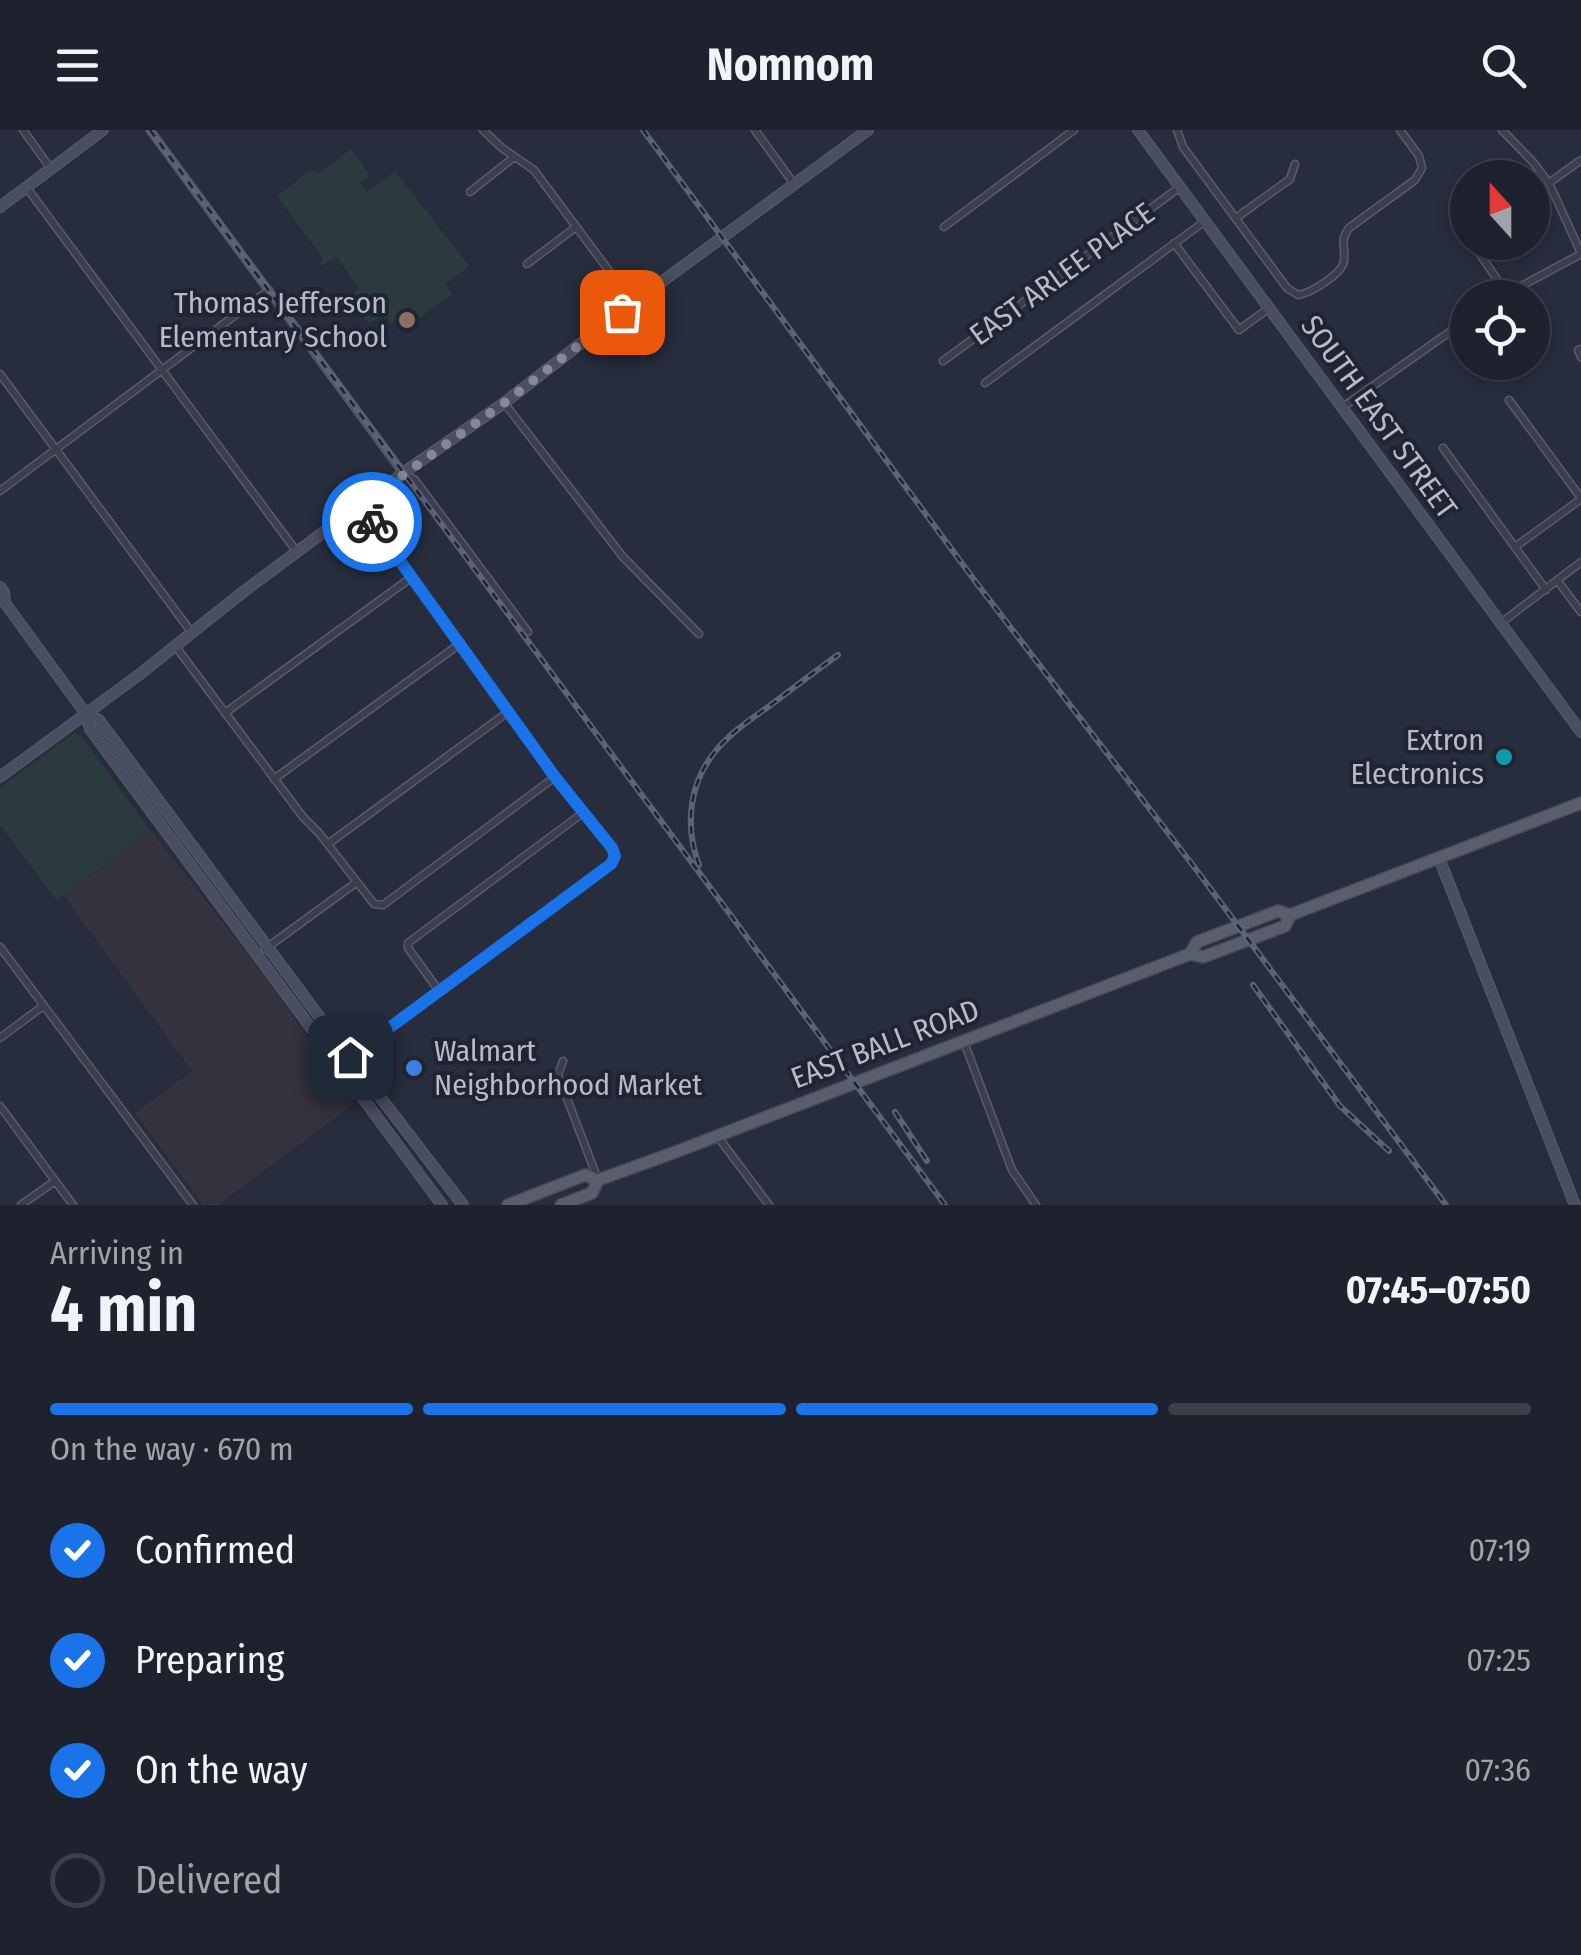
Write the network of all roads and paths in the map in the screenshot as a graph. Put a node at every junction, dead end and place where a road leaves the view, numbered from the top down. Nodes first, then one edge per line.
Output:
1 (23, 130) edge
2 (102, 130) edge
3 (150, 130) edge
4 (483, 130) edge
5 (754, 130) edge
6 (868, 130) edge
7 (1074, 130) edge
8 (1139, 130) edge
9 (1177, 130) edge
10 (1400, 130) edge
11 (1502, 130) edge
12 (514, 157) junction
13 (1530, 160) edge
14 (1581, 160) edge
15 (1296, 164) dead end
16 (51, 169) junction
17 (1550, 182) edge
18 (794, 184) junction
19 (1180, 187) junction
20 (1550, 187) edge
21 (27, 188) junction
22 (470, 192) dead end
23 (0, 207) edge
24 (1236, 218) junction
25 (1205, 220) junction
26 (576, 227) junction
27 (944, 227) dead end
28 (1174, 243) junction
29 (1581, 254) edge
30 (526, 264) dead end
31 (1531, 280) edge
32 (268, 290) junction
33 (633, 304) junction
34 (1269, 308) junction
35 (1450, 333) edge
36 (944, 361) dead end
37 (162, 371) junction
38 (0, 374) edge
39 (985, 383) dead end
40 (1509, 400) dead end
41 (504, 403) junction
42 (1342, 408) junction
43 (1443, 448) dead end
44 (56, 450) junction
45 (403, 473) junction
46 (0, 491) edge
47 (1581, 498) edge
48 (360, 506) junction
49 (1515, 547) junction
50 (296, 552) junction
51 (1581, 562) edge
52 (412, 577) junction
53 (1557, 580) junction
54 (0, 587) edge
55 (1546, 590) junction
56 (2, 604) edge
57 (1581, 612) edge
58 (1502, 623) junction
59 (528, 632) dead end
60 (192, 633) junction
61 (699, 634) dead end
62 (461, 643) junction
63 (175, 647) junction
64 (508, 712) junction
65 (225, 713) junction
66 (86, 714) junction
67 (1581, 732) edge
68 (0, 777) edge
69 (555, 777) junction
70 (274, 779) junction
71 (1581, 803) edge
72 (584, 812) junction
73 (328, 844) junction
74 (1439, 858) junction
75 (357, 882) junction
76 (268, 947) junction
77 (0, 948) edge
78 (258, 956) junction
79 (273, 977) junction
80 (439, 992) junction
81 (303, 994) junction
82 (43, 1006) junction
83 (0, 1038) edge
84 (964, 1041) junction
85 (350, 1057) junction
86 (562, 1061) dead end
87 (340, 1066) junction
88 (0, 1106) edge
89 (717, 1136) junction
90 (598, 1180) junction
91 (55, 1181) junction
92 (21, 1205) edge
93 (73, 1205) edge
94 (193, 1205) edge
95 (442, 1205) edge
96 (463, 1205) edge
97 (508, 1205) edge
98 (560, 1205) edge
99 (768, 1205) edge
100 (1036, 1205) edge
101 (1575, 1205) edge

1 - 16 street
2 - 16 street
3 - 32 street
4 - 12 street
5 - 18 street
6 - 18 street
7 - 27 street
8 - 19 street, SOUTH EAST STREET
9 - 24 street
10 - 24 street
11 - 13 street
12 - 22 street
12 - 26 street
14 - 17 street
15 - 24 street
16 - 21 street
18 - 33 street
19 - 25 street, SOUTH EAST STREET
19 - 36 street, EAST ARLEE PLACE
20 - 29 street
21 - 23 street
21 - 37 street
25 - 28 street
25 - 34 street, SOUTH EAST STREET
26 - 30 street
26 - 33 street
28 - 34 street
28 - 39 street
29 - 31 street
32 - 37 street
32 - 45 street
33 - 41 street
34 - 42 street, SOUTH EAST STREET
35 - 42 street
37 - 44 street
37 - 50 street
38 - 44 street
40 - 47 street
41 - 45 street
41 - 61 street
42 - 58 street, SOUTH EAST STREET
43 - 49 street
44 - 46 street
44 - 60 street
45 - 48 street
45 - 59 street
47 - 49 street
48 - 50 street
48 - 52 street
49 - 55 street
50 - 60 street
51 - 53 street
52 - 62 street
52 - 65 street
53 - 55 street
53 - 57 street
54 - 56 street
55 - 58 street
56 - 66 street
58 - 67 street, SOUTH EAST STREET
60 - 63 street
62 - 64 street
62 - 70 street
63 - 65 street
63 - 66 street
64 - 69 street
64 - 73 street
65 - 70 street
66 - 68 street
66 - 76 street
66 - 78 street
69 - 72 street
69 - 75 street
70 - 73 street
71 - 74 main road, EAST BALL ROAD
72 - 80 street
72 - 80 street
73 - 75 street
74 - 84 main road, EAST BALL ROAD
74 - 101 street
75 - 76 street
76 - 78 street
76 - 81 street
77 - 82 street
78 - 79 street
79 - 81 street
79 - 87 street
80 - 85 street
81 - 85 street
82 - 83 street
82 - 94 street
84 - 89 main road, EAST BALL ROAD
84 - 100 street
85 - 87 street
85 - 96 street
86 - 90 street
87 - 95 street
88 - 91 street
89 - 90 main road, EAST BALL ROAD
89 - 99 street
90 - 97 main road, EAST BALL ROAD
90 - 98 main road, EAST BALL ROAD
91 - 92 street
91 - 93 street

